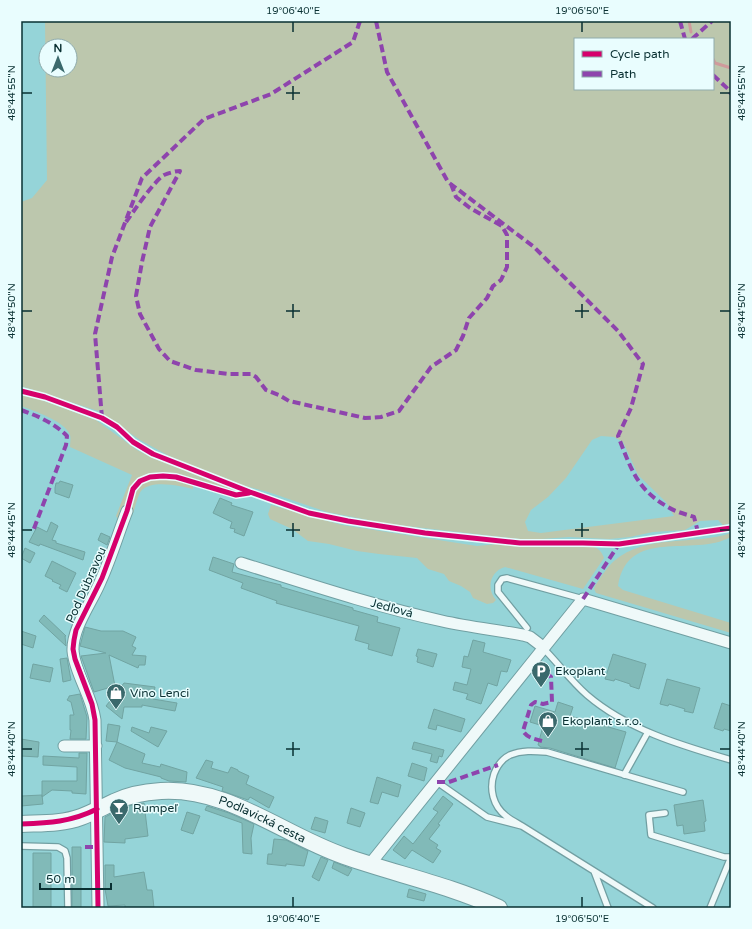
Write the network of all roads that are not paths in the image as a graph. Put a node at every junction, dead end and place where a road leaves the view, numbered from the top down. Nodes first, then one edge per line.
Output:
1 (127, 511) dead end
2 (241, 563) dead end
3 (583, 599) junction
4 (527, 628) dead end
5 (731, 643) edge
6 (543, 647) junction
7 (648, 732) junction
8 (64, 746) dead end
9 (96, 746) junction
10 (731, 760) edge
11 (624, 774) junction
12 (437, 782) junction
13 (683, 792) dead end
14 (97, 810) junction
15 (665, 813) dead end
16 (21, 824) edge
17 (522, 826) junction
18 (21, 846) edge
19 (731, 857) edge
20 (370, 864) junction
21 (594, 871) junction
22 (68, 908) edge
23 (98, 908) edge
24 (499, 908) edge
25 (608, 908) edge
26 (653, 908) edge
27 (710, 908) edge

1 - 9 street, Pod Dúbravou
2 - 6 street, Jedľová
3 - 4 lane
3 - 5 street
3 - 6 street
6 - 7 lane
6 - 12 street
7 - 10 lane
7 - 11 lane
8 - 9 street
9 - 14 street, Pod Dúbravou
11 - 13 lane
11 - 17 lane
12 - 17 lane
12 - 20 street
14 - 16 main road, Podlavická cesta
14 - 20 main road, Podlavická cesta
14 - 23 street, Pod Dúbravou
15 - 19 lane
17 - 21 lane
18 - 22 lane
19 - 27 lane
20 - 24 main road, Podlavická cesta
21 - 25 lane
21 - 26 lane

